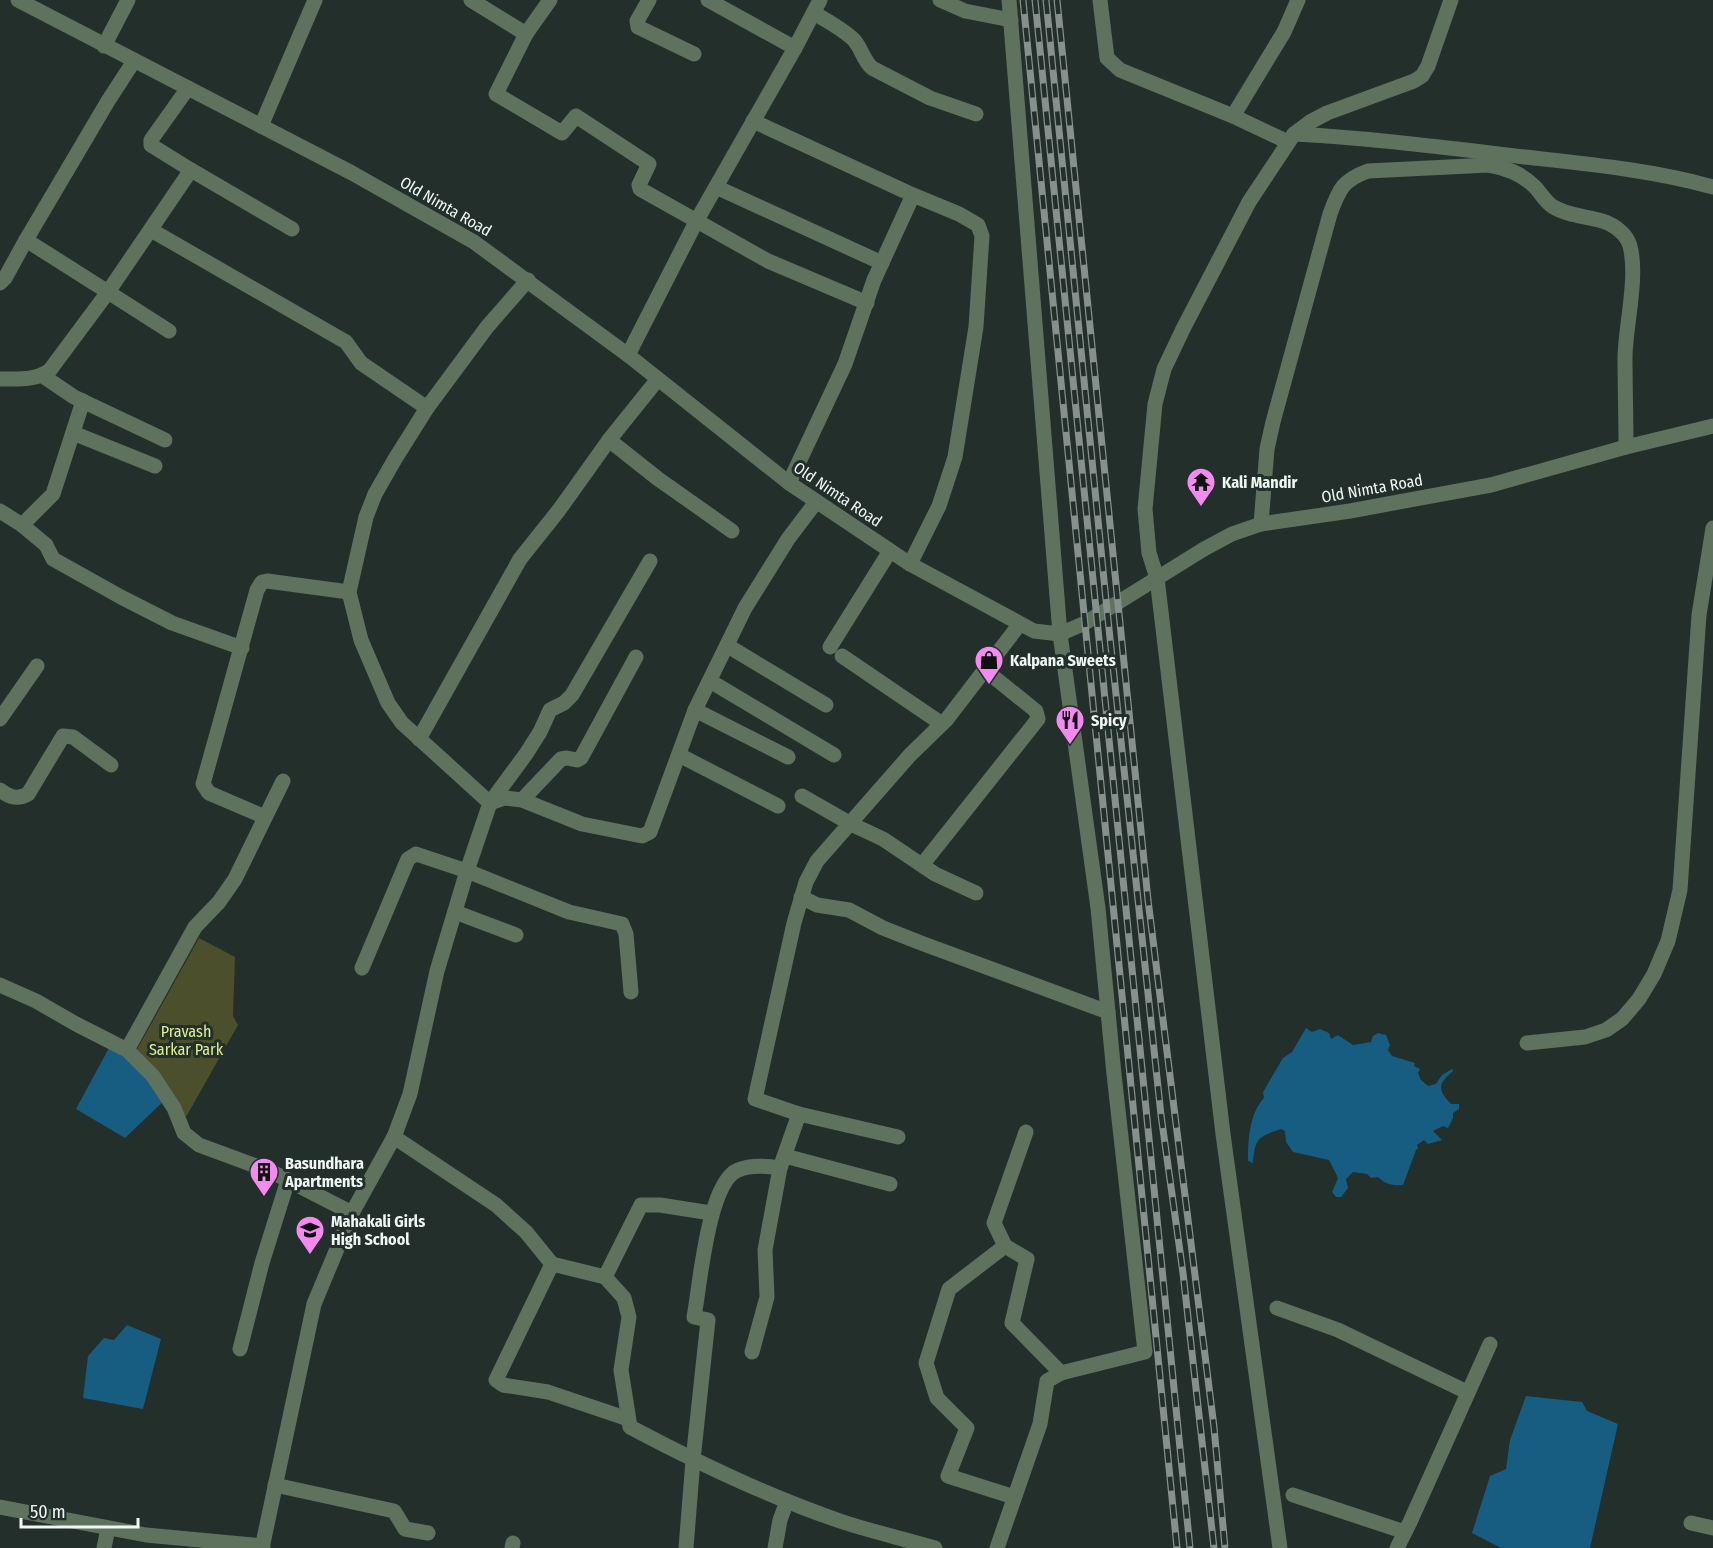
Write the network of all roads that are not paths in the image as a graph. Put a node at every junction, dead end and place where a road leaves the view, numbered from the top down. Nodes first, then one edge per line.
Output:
1 (18, 0) edge
2 (128, 0) edge
3 (315, 0) edge
4 (471, 0) edge
5 (550, 0) edge
6 (649, 0) edge
7 (708, 0) edge
8 (940, 0) edge
9 (1009, 0) edge
10 (1100, 0) edge
11 (1298, 0) edge
12 (1451, 0) edge
13 (817, 6) edge
14 (1011, 20) junction
15 (526, 34) junction
16 (104, 46) junction
17 (795, 48) junction
18 (694, 54) dead end
19 (134, 61) junction
20 (188, 87) junction
21 (976, 114) dead end
22 (1233, 116) junction
23 (753, 121) junction
24 (261, 126) junction
25 (1291, 138) junction
26 (191, 170) junction
27 (716, 187) junction
28 (1713, 187) edge
29 (913, 195) junction
30 (697, 220) junction
31 (292, 229) dead end
32 (151, 230) junction
33 (26, 240) junction
34 (882, 263) junction
35 (528, 280) junction
36 (0, 283) edge
37 (108, 292) junction
38 (867, 303) junction
39 (169, 331) dead end
40 (628, 355) junction
41 (43, 376) junction
42 (0, 379) edge
43 (658, 379) junction
44 (83, 401) junction
45 (427, 408) junction
46 (1713, 426) edge
47 (73, 433) junction
48 (165, 440) dead end
49 (609, 440) junction
50 (1626, 447) junction
51 (155, 466) dead end
52 (789, 483) junction
53 (816, 502) junction
54 (0, 511) edge
55 (1261, 524) junction
56 (22, 525) junction
57 (1713, 528) edge
58 (732, 531) dead end
59 (890, 551) junction
60 (650, 561) dead end
61 (910, 564) junction
62 (1157, 578) junction
63 (348, 592) junction
64 (1706, 618) edge
65 (1019, 625) junction
66 (1060, 634) junction
67 (728, 645) junction
68 (242, 648) junction
69 (636, 657) dead end
70 (37, 666) dead end
71 (985, 670) junction
72 (710, 681) junction
73 (826, 705) dead end
74 (695, 710) junction
75 (0, 719) edge
76 (942, 724) junction
77 (419, 739) junction
78 (679, 755) junction
79 (834, 755) dead end
80 (788, 757) dead end
81 (111, 765) dead end
82 (283, 782) dead end
83 (0, 790) edge
84 (802, 796) dead end
85 (522, 800) junction
86 (490, 803) junction
87 (778, 806) dead end
88 (265, 817) junction
89 (851, 824) junction
90 (922, 865) junction
91 (467, 871) junction
92 (976, 893) dead end
93 (801, 897) junction
94 (455, 912) junction
95 (516, 935) dead end
96 (362, 968) dead end
97 (0, 985) edge
98 (631, 992) dead end
99 (1108, 1012) junction
100 (1527, 1043) dead end
101 (127, 1050) junction
102 (799, 1114) junction
103 (1026, 1132) dead end
104 (394, 1137) junction
105 (898, 1137) dead end
106 (782, 1162) junction
107 (288, 1180) junction
108 (890, 1184) dead end
109 (352, 1213) junction
110 (711, 1213) junction
111 (1005, 1246) junction
112 (552, 1264) junction
113 (605, 1277) junction
114 (1277, 1308) dead end
115 (1490, 1344) dead end
116 (240, 1349) dead end
117 (752, 1353) dead end
118 (1061, 1373) junction
119 (1467, 1392) junction
120 (628, 1419) junction
121 (693, 1460) junction
122 (275, 1485) junction
123 (1293, 1494) dead end
124 (1014, 1497) junction
125 (787, 1501) junction
126 (0, 1507) edge
127 (1690, 1523) dead end
128 (108, 1528) junction
129 (1713, 1528) edge
130 (1405, 1532) junction
131 (428, 1533) dead end
132 (263, 1547) edge
133 (104, 1548) edge
134 (686, 1548) edge
135 (775, 1548) edge
136 (935, 1548) edge
137 (998, 1548) edge
138 (1280, 1548) edge
139 (1396, 1548) edge

1 - 16 street, Old Nimta Road
2 - 16 street
3 - 24 street
4 - 15 street
5 - 15 street
6 - 18 street
7 - 17 street
8 - 14 street
9 - 14 street
10 - 22 street
11 - 22 street
12 - 25 street
13 - 17 street
13 - 21 street
14 - 66 street
15 - 30 street
16 - 19 street, Old Nimta Road
17 - 23 street
19 - 20 street, Old Nimta Road
19 - 33 street
20 - 24 street, Old Nimta Road
20 - 26 street
22 - 25 street
23 - 27 street
23 - 29 street
24 - 35 street, Old Nimta Road
25 - 28 street
25 - 62 street
26 - 31 street
26 - 32 street
27 - 30 street
27 - 34 street
29 - 34 street
29 - 61 street
30 - 38 street
30 - 40 street
32 - 37 street
32 - 45 street
33 - 36 street
33 - 37 street
34 - 38 street
35 - 40 street, Old Nimta Road
35 - 45 street
37 - 39 street
37 - 41 street
38 - 52 street
40 - 43 street, Old Nimta Road
41 - 42 street
41 - 44 street
43 - 49 street
43 - 52 street, Old Nimta Road
44 - 47 street
44 - 48 street
45 - 63 street
46 - 50 street, Old Nimta Road
47 - 51 street
47 - 56 street
49 - 58 street
49 - 77 street
50 - 55 street, Old Nimta Road
50 - 55 street
52 - 53 street, Old Nimta Road
53 - 59 street, Old Nimta Road
53 - 67 street
54 - 56 street
55 - 62 street, Old Nimta Road
56 - 68 street
57 - 64 street
59 - 61 street, Old Nimta Road
59 - 76 street
60 - 86 street
61 - 65 street, Old Nimta Road
62 - 66 street, Old Nimta Road
62 - 138 street
63 - 68 street
63 - 77 street
64 - 100 street
65 - 66 street, Old Nimta Road
65 - 71 street
66 - 99 street
67 - 72 street
67 - 73 street
68 - 88 street
69 - 85 street
70 - 75 street
71 - 76 street
71 - 90 street
72 - 74 street
72 - 79 street
74 - 78 street
74 - 80 street
76 - 89 street
77 - 86 street
78 - 85 street
78 - 87 street
81 - 83 street
82 - 88 street
84 - 89 street
85 - 86 street
86 - 91 street
88 - 101 street
89 - 90 street
89 - 93 street
90 - 92 street
91 - 94 street
91 - 96 street
91 - 98 street
93 - 99 street
93 - 102 street
94 - 95 street
94 - 104 street
97 - 101 street
99 - 118 street
101 - 107 street
102 - 105 street
102 - 106 street
103 - 111 street
104 - 109 street
104 - 112 street
106 - 108 street
106 - 110 street
106 - 117 street
107 - 109 street
107 - 116 street
109 - 122 street
110 - 113 street
110 - 121 street
111 - 118 street
111 - 124 street
112 - 113 street
112 - 120 street
113 - 120 street
114 - 119 street
115 - 119 street
118 - 124 street
119 - 130 street
120 - 121 street
121 - 125 street
121 - 134 street
122 - 131 street
122 - 132 street
123 - 130 street
124 - 137 street
125 - 135 street
125 - 136 street
126 - 128 street
127 - 129 street
128 - 132 street
128 - 133 street
130 - 139 street

